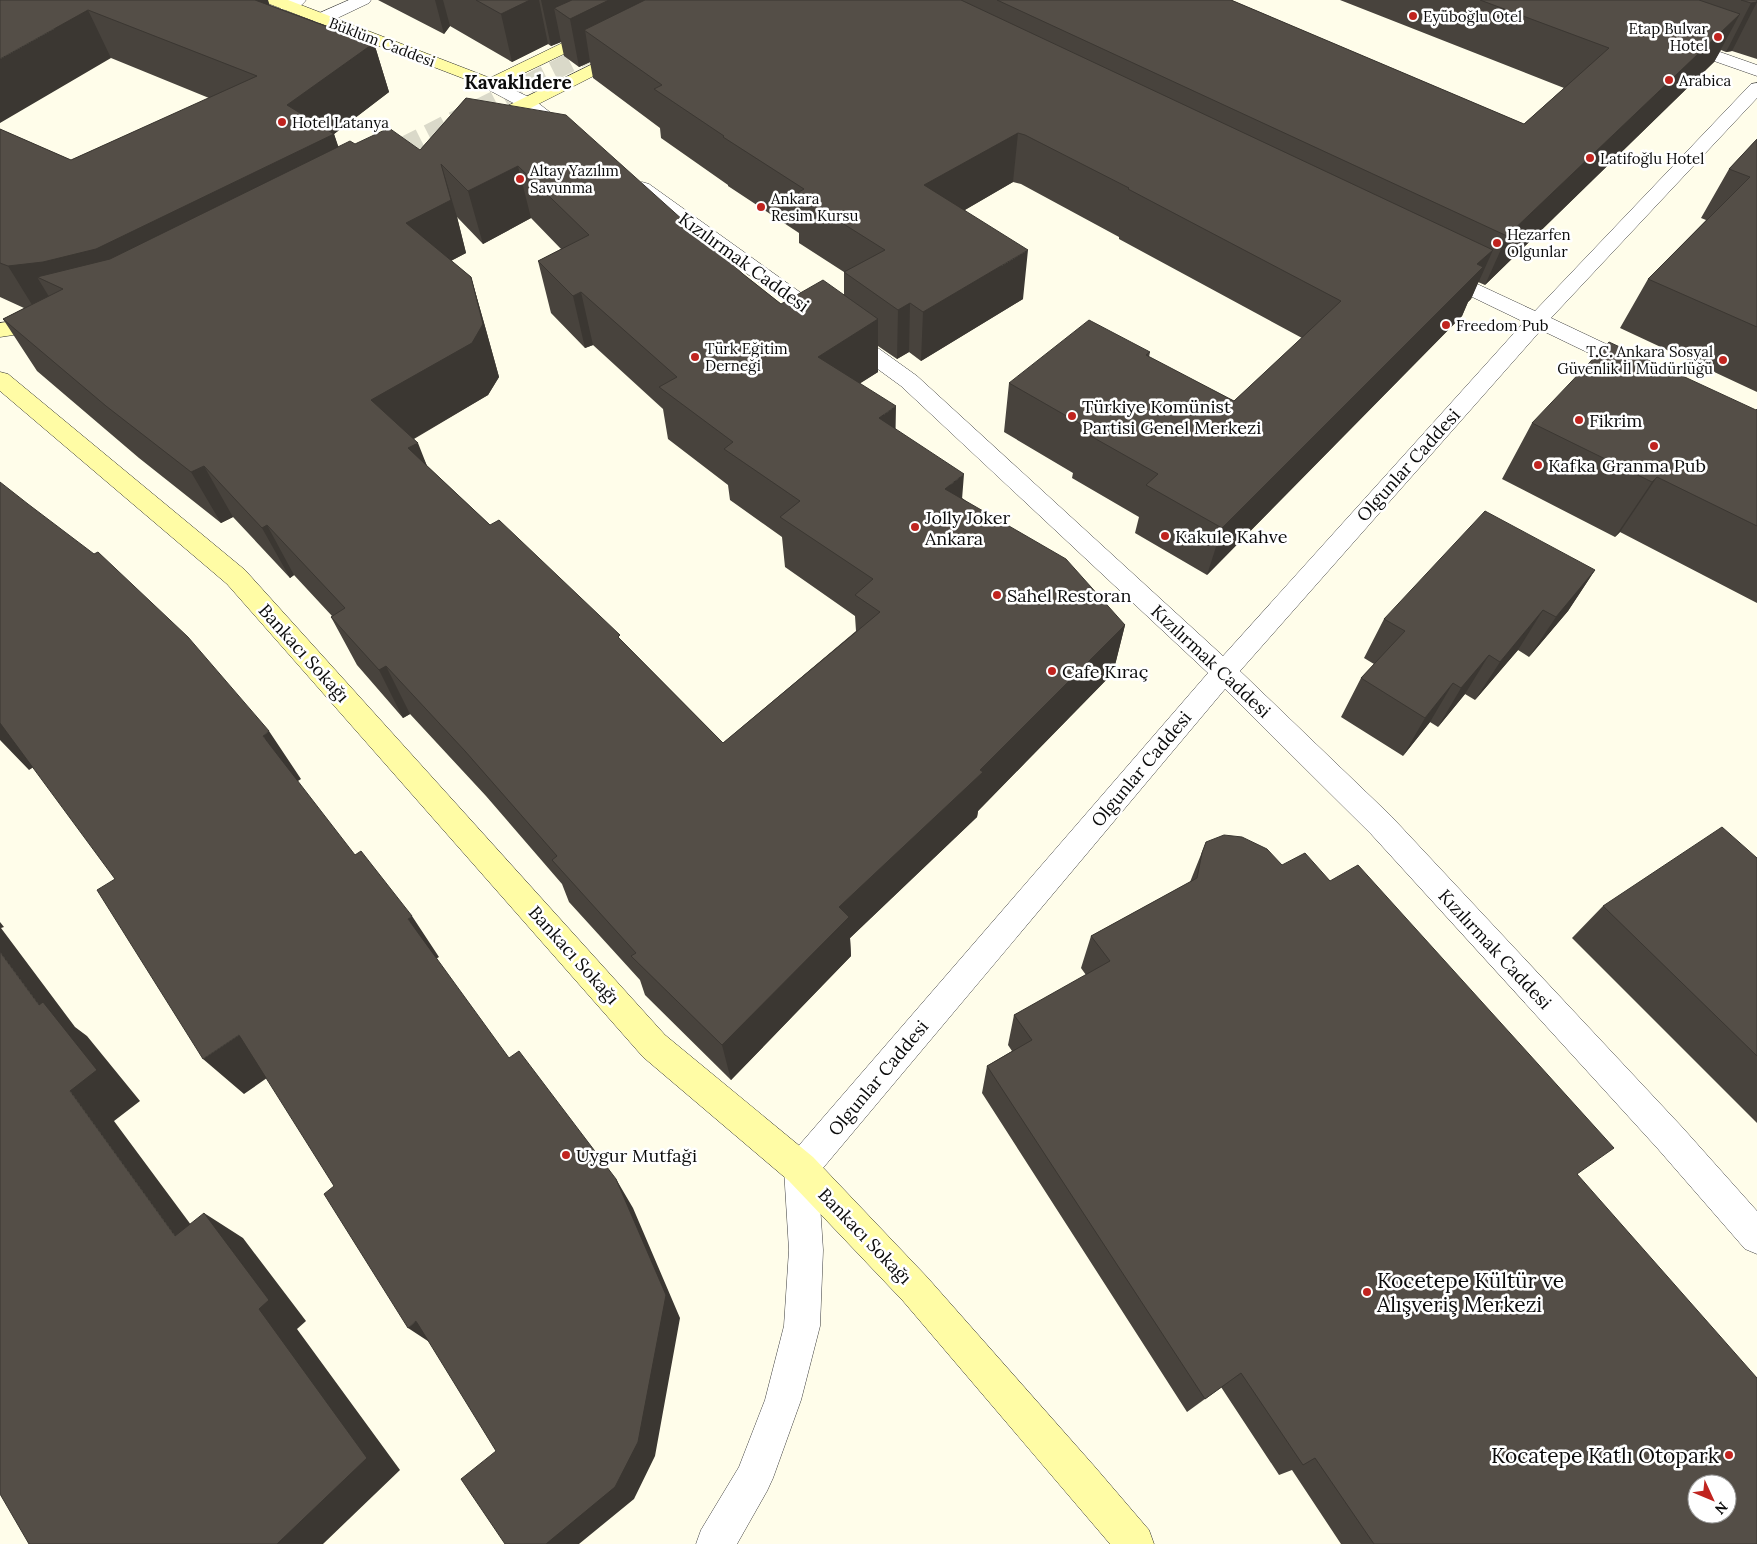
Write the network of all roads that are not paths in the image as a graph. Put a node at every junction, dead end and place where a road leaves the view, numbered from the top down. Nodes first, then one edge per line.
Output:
1 (363, 0) edge
2 (664, 0) edge
3 (286, 2) edge
4 (321, 19) junction
5 (1667, 38) edge
6 (641, 45) edge
7 (1755, 72) edge
8 (491, 84) junction
9 (526, 103) junction
10 (465, 134) edge
11 (581, 143) edge
12 (627, 177) edge
13 (1421, 265) edge
14 (1537, 321) junction
15 (64, 322) edge
16 (0, 330) edge
17 (1651, 375) edge
18 (0, 379) edge
19 (1224, 672) junction
20 (800, 1169) junction
21 (1757, 1237) edge
22 (715, 1544) edge
23 (1135, 1544) edge

1 - 4 street
2 - 8 main road
3 - 4 main road, Büklüm Caddesi
4 - 8 main road, Büklüm Caddesi
5 - 7 street
6 - 9 main road
7 - 14 street, Olgunlar Caddesi
8 - 9 street
9 - 10 main road
9 - 11 street
12 - 19 street, Kızılırmak Caddesi
13 - 14 street
14 - 17 street
14 - 19 street, Olgunlar Caddesi
15 - 16 main road
18 - 20 main road, Bankacı Sokağı
19 - 20 street, Olgunlar Caddesi
19 - 21 street, Kızılırmak Caddesi
20 - 22 street
20 - 23 main road, Bankacı Sokağı

